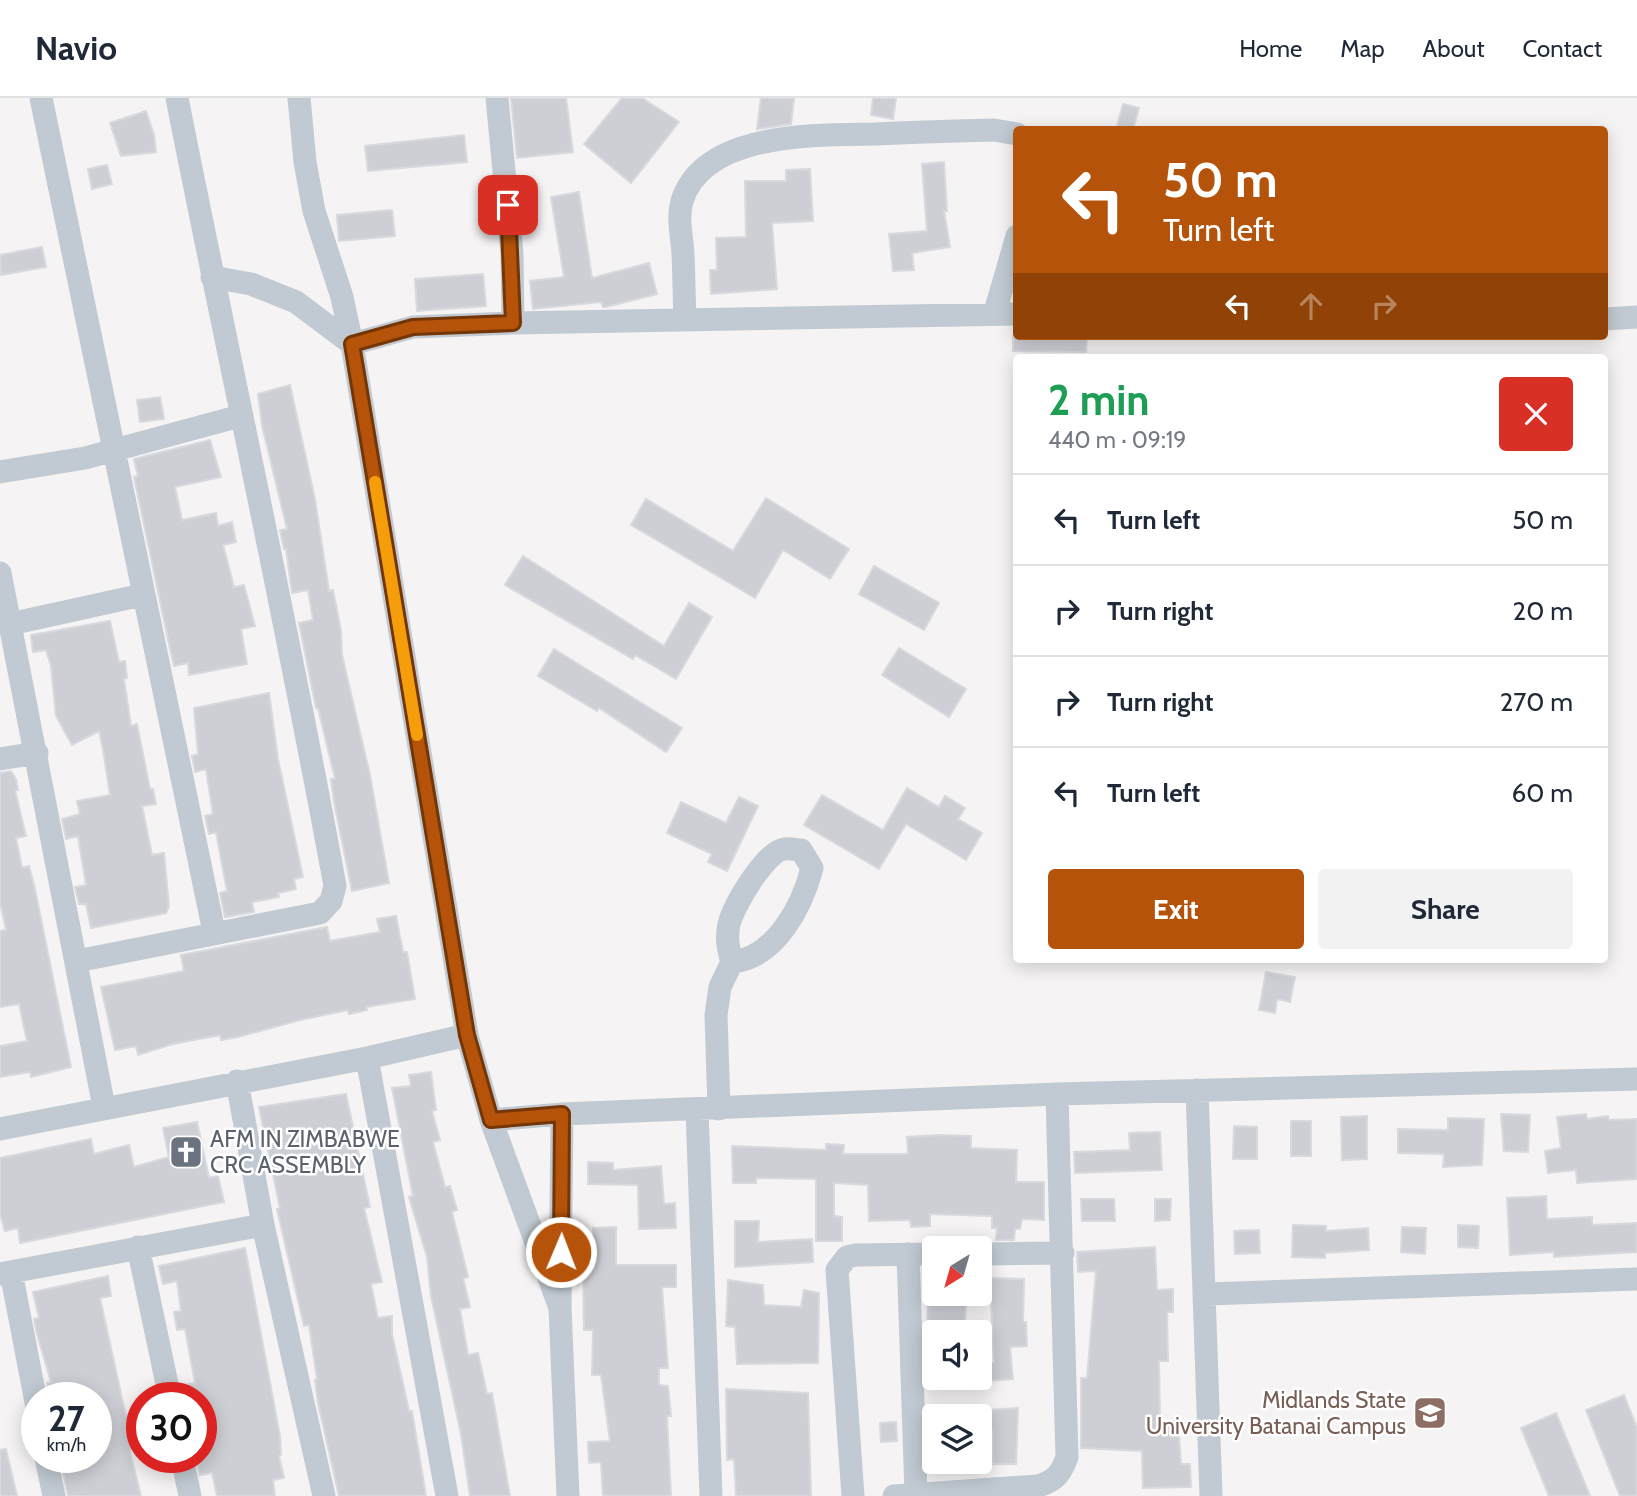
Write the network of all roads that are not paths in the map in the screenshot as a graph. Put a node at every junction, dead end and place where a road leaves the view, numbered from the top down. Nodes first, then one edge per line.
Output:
1 (41, 98) edge
2 (177, 98) edge
3 (299, 98) edge
4 (497, 98) edge
5 (1013, 133) edge
6 (1013, 264) edge
7 (212, 277) junction
8 (1006, 313) edge
9 (1637, 317) edge
10 (685, 318) junction
11 (1608, 319) edge
12 (513, 323) junction
13 (352, 344) junction
14 (240, 416) junction
15 (112, 450) junction
16 (0, 472) edge
17 (0, 573) edge
18 (142, 595) junction
19 (10, 624) junction
20 (37, 753) junction
21 (0, 759) edge
22 (214, 932) junction
23 (77, 961) junction
24 (732, 962) junction
25 (467, 1035) junction
26 (367, 1058) junction
27 (1637, 1079) edge
28 (237, 1081) junction
29 (1197, 1090) junction
30 (1057, 1094) junction
31 (104, 1107) junction
32 (708, 1109) junction
33 (562, 1114) junction
34 (491, 1120) junction
35 (0, 1129) edge
36 (263, 1225) junction
37 (138, 1247) junction
38 (1063, 1253) junction
39 (908, 1254) junction
40 (922, 1254) edge
41 (992, 1254) edge
42 (5, 1273) edge
43 (1637, 1279) edge
44 (1206, 1294) junction
45 (560, 1308) junction
46 (31, 1382) edge
47 (167, 1382) edge
48 (50, 1473) edge
49 (185, 1473) edge
50 (905, 1495) edge
51 (54, 1496) edge
52 (190, 1496) edge
53 (324, 1496) edge
54 (447, 1496) edge
55 (568, 1496) edge
56 (711, 1496) edge
57 (853, 1496) edge
58 (1211, 1496) edge

1 - 15 street
2 - 7 street
3 - 13 street
4 - 12 street
5 - 10 street
6 - 8 street
7 - 13 street
7 - 14 street
8 - 10 street
9 - 11 street
10 - 12 street
12 - 13 street
13 - 25 street
14 - 15 street
14 - 22 street
15 - 16 street
15 - 18 street
17 - 19 street
18 - 19 street
18 - 22 street
19 - 20 street
20 - 21 street
20 - 23 street
22 - 23 street
23 - 31 street
24 - 24 street
24 - 32 street
25 - 26 street
25 - 34 street
26 - 28 street
26 - 54 street
27 - 29 street
28 - 31 street
28 - 36 street
29 - 30 street
29 - 44 street
30 - 32 street
30 - 38 street
31 - 35 street
32 - 33 street
32 - 56 street
33 - 34 street
33 - 45 street
34 - 45 street
36 - 37 street
36 - 53 street
37 - 42 street
37 - 47 street
38 - 41 street
38 - 50 street
39 - 40 street
39 - 50 street
39 - 57 street
42 - 46 street
43 - 44 street
44 - 58 street
45 - 55 street
48 - 51 street
49 - 52 street

